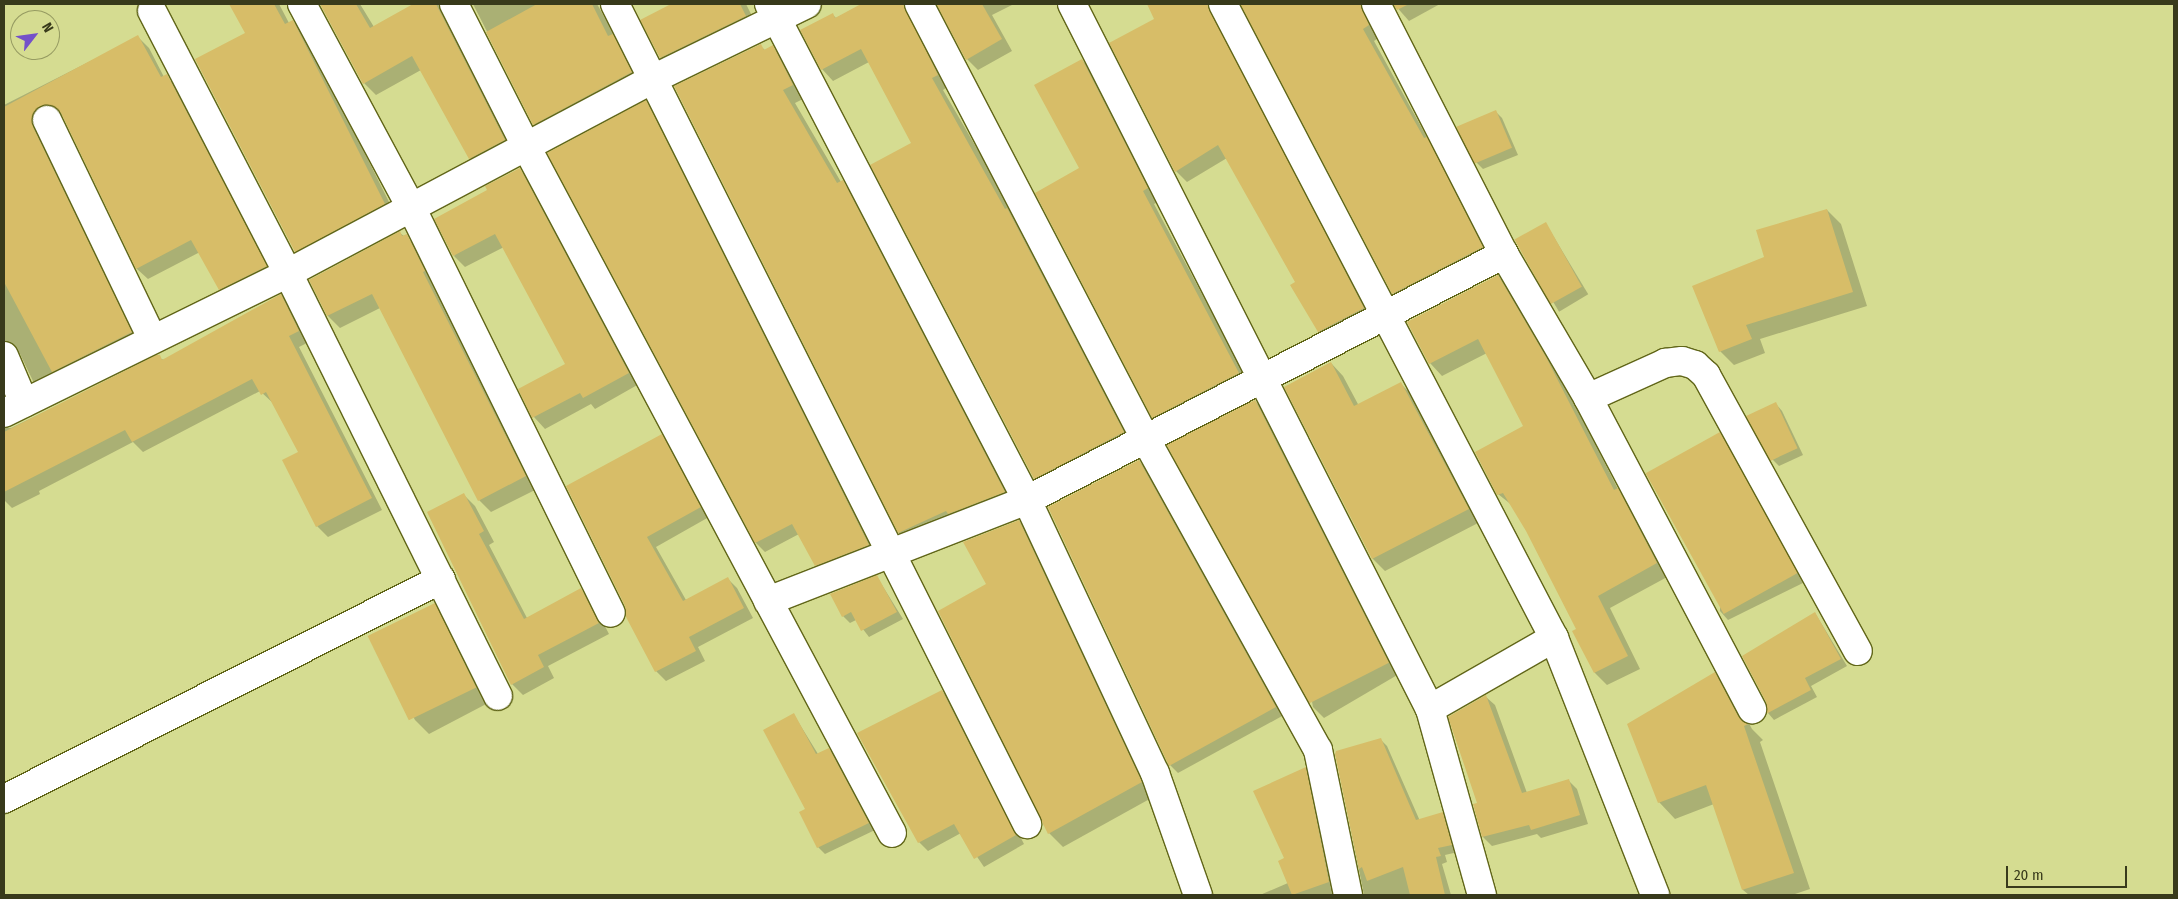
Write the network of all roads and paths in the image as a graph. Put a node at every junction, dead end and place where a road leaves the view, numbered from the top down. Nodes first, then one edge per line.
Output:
1 (302, 4) edge
2 (454, 4) edge
3 (615, 4) edge
4 (807, 4) edge
5 (918, 4) edge
6 (1072, 4) edge
7 (1224, 4) edge
8 (1376, 4) edge
9 (152, 11) dead end
10 (773, 11) edge
11 (653, 79) junction
12 (47, 120) dead end
13 (526, 148) junction
14 (412, 209) junction
15 (1504, 254) junction
16 (288, 273) junction
17 (1387, 316) junction
18 (152, 338) junction
19 (4, 356) edge
20 (1265, 380) junction
21 (1588, 398) junction
22 (14, 408) edge
23 (1145, 438) junction
24 (1026, 500) junction
25 (891, 554) junction
26 (441, 579) junction
27 (768, 600) junction
28 (611, 613) dead end
29 (1554, 638) junction
30 (1858, 651) dead end
31 (498, 696) dead end
32 (1430, 709) junction
33 (1752, 709) dead end
34 (4, 799) edge
35 (1027, 824) dead end
36 (892, 834) dead end
37 (1198, 895) edge
38 (1348, 895) edge
39 (1482, 895) edge
40 (1655, 895) edge

1 - 14 street
2 - 13 street
3 - 11 street
4 - 10 street
5 - 23 street
6 - 20 street
7 - 17 street
8 - 15 street
9 - 16 street
10 - 11 street
10 - 24 street
11 - 13 street
11 - 25 street
12 - 18 street
13 - 14 street
13 - 27 street
14 - 16 street
14 - 28 street
15 - 17 street
15 - 21 street
16 - 18 street
16 - 26 street
17 - 20 street
17 - 29 street
18 - 22 street
19 - 22 street
20 - 23 street
20 - 32 street
21 - 30 street
21 - 33 street
23 - 24 street
23 - 38 street
24 - 25 street
24 - 37 street
25 - 27 street
25 - 35 street
26 - 31 street
26 - 34 street
27 - 36 street
29 - 32 street
29 - 40 street
32 - 39 street

